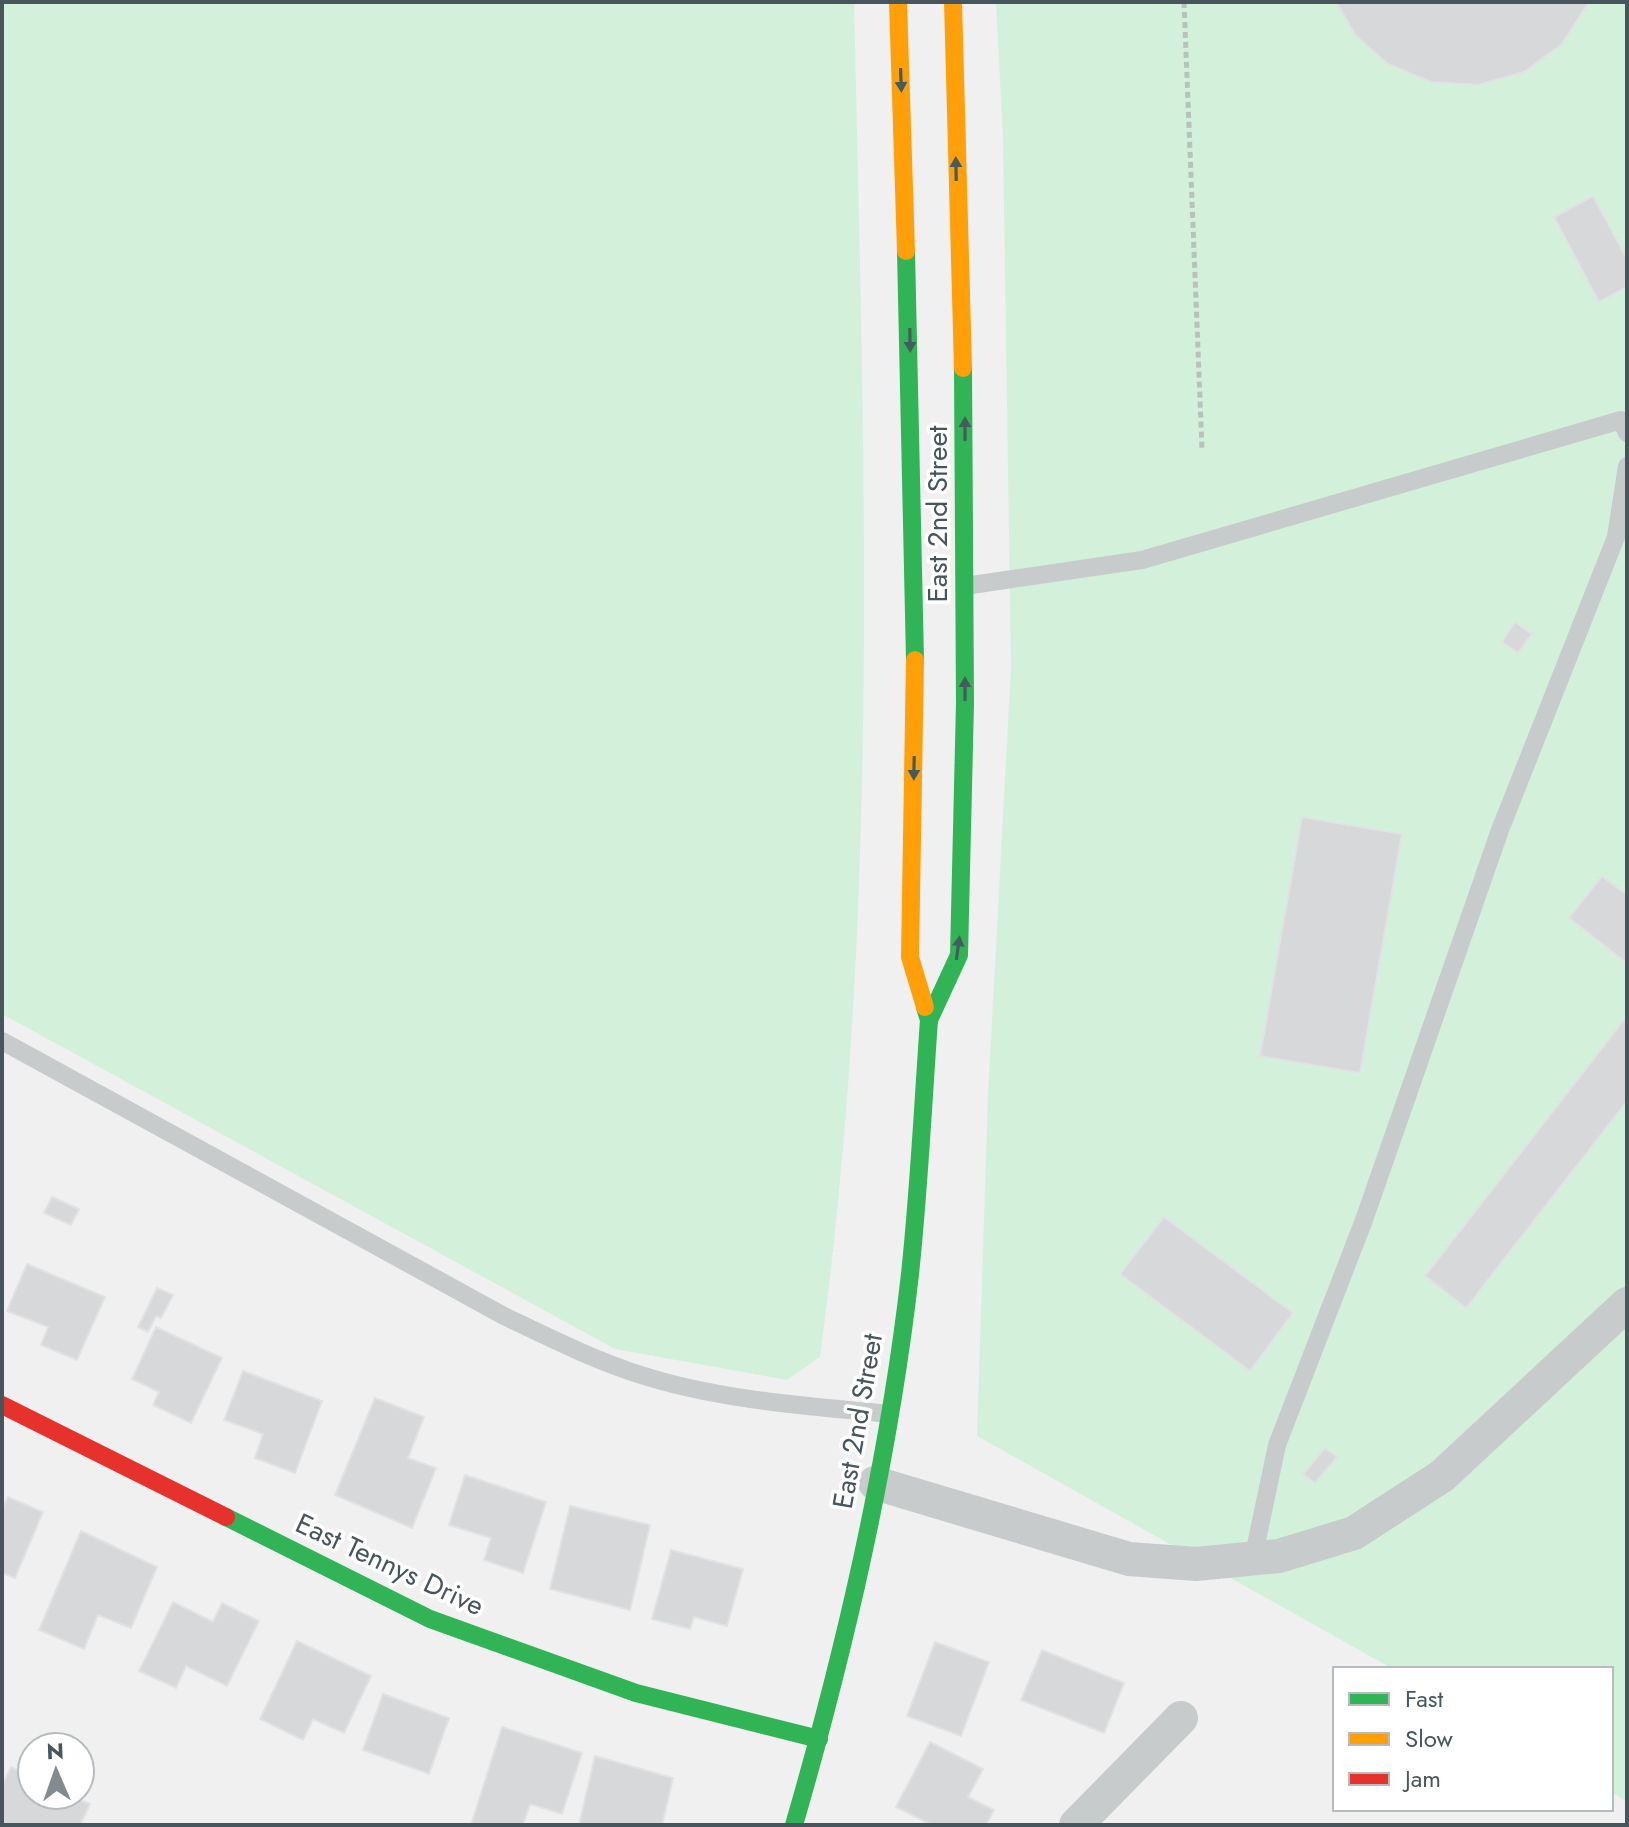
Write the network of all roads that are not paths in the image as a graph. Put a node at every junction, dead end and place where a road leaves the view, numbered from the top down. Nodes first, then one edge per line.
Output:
1 (898, 2) edge
2 (953, 2) edge
3 (1627, 433) edge
4 (1627, 466) edge
5 (965, 586) junction
6 (929, 1020) junction
7 (2, 1041) edge
8 (1627, 1304) edge
9 (2, 1405) edge
10 (889, 1414) junction
11 (875, 1483) junction
12 (1253, 1559) junction
13 (1181, 1718) dead end
14 (819, 1739) junction
15 (794, 1825) edge
16 (1076, 1825) edge

1 -> 6 main road, East 2nd Street
5 -> 2 main road, East 2nd Street
3 - 5 lane
4 - 12 lane
6 -> 5 main road, East 2nd Street
6 - 10 main road, East 2nd Street
7 - 10 lane
8 - 12 street
9 - 14 main road, East Tennys Drive
10 - 11 main road, East 2nd Street
11 - 12 street
11 - 14 main road, East 2nd Street
13 - 16 street
14 - 15 main road, East 2nd Street

